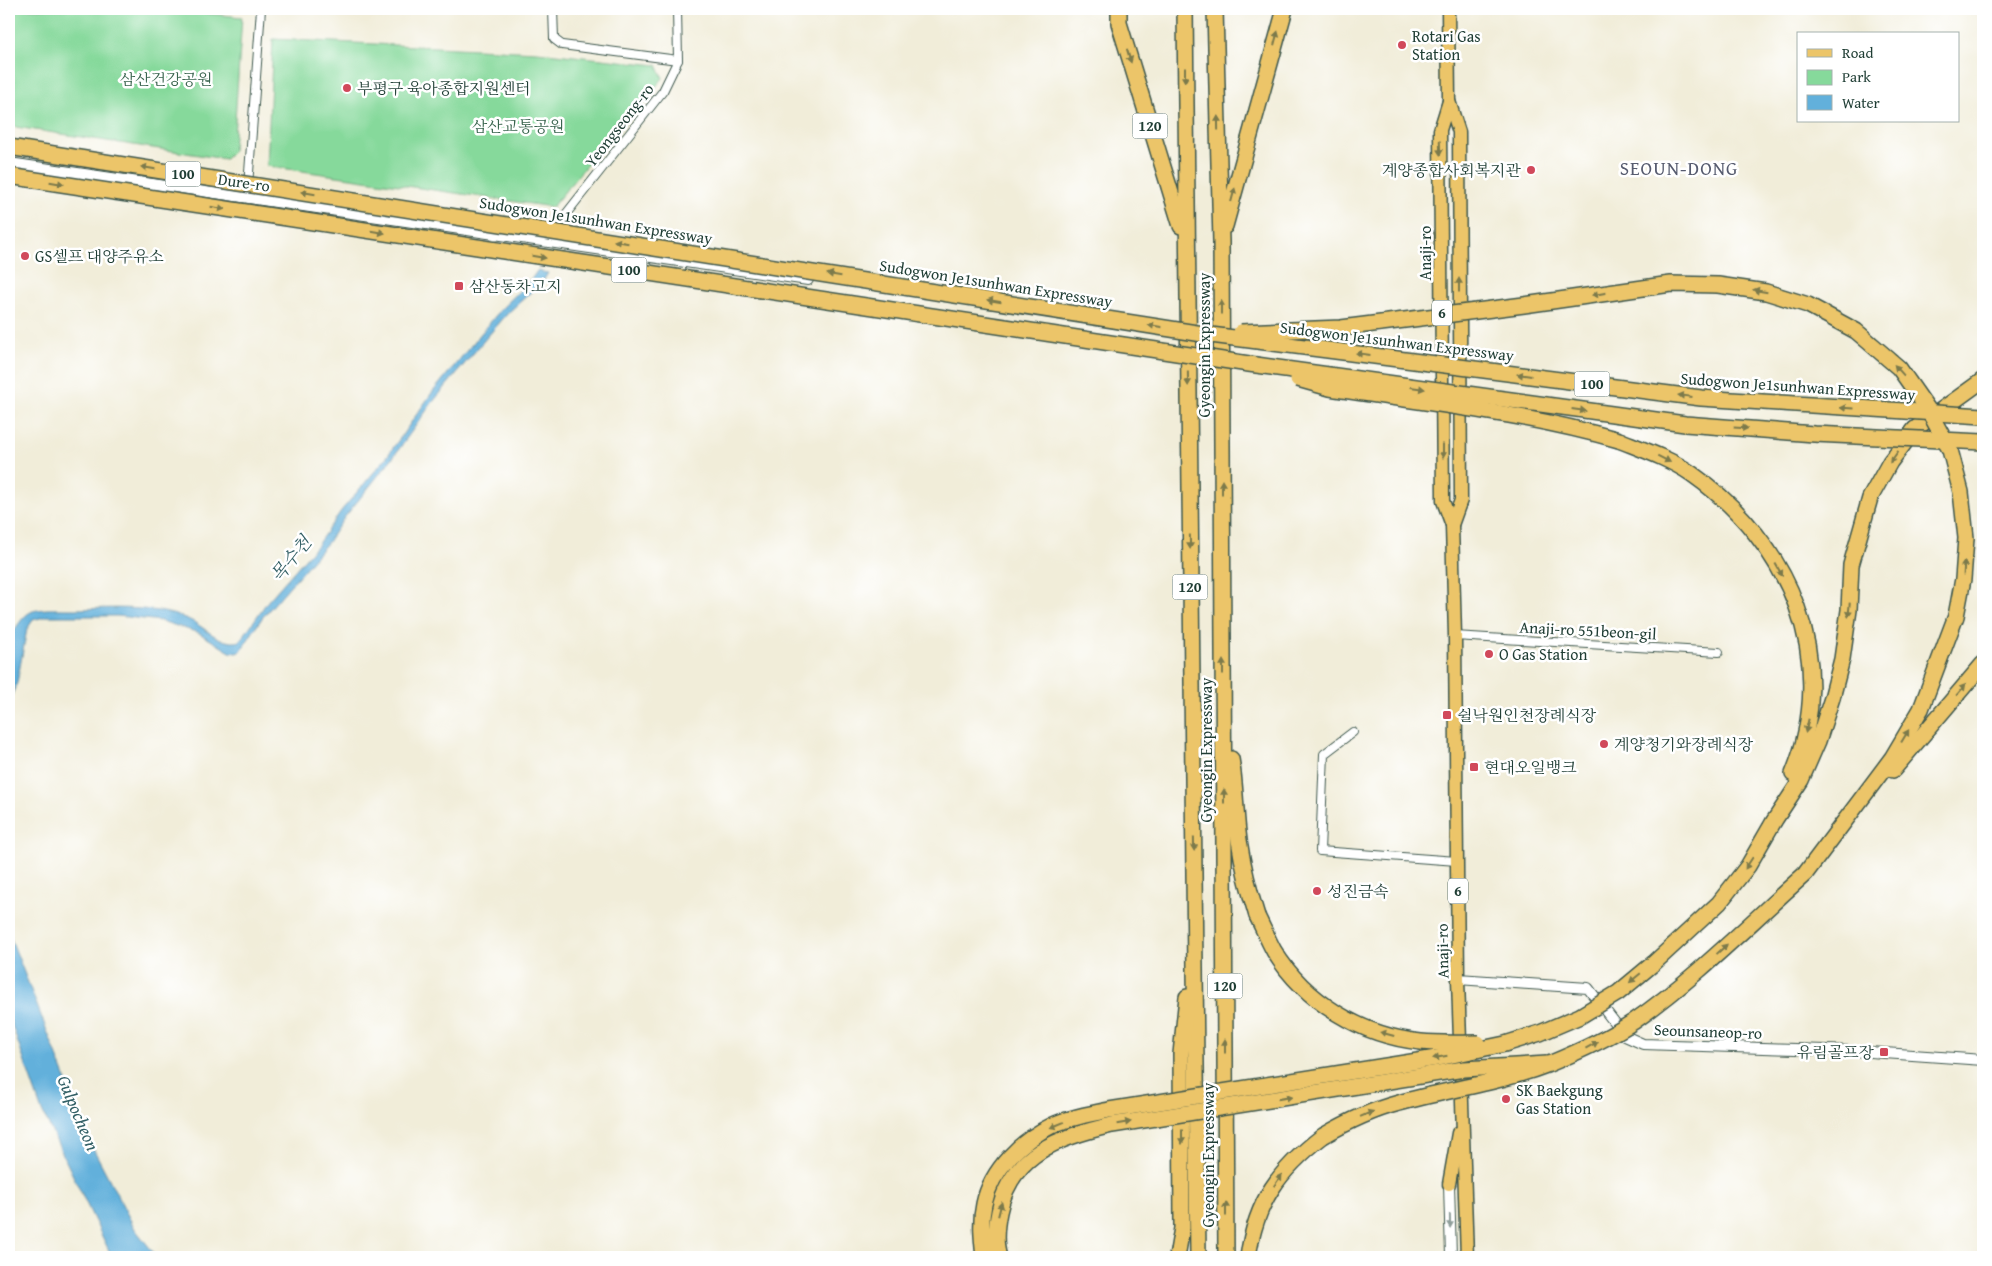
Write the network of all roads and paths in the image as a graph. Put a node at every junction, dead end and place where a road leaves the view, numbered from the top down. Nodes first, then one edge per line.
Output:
1 (261, 9) edge
2 (552, 9) edge
3 (677, 9) edge
4 (1119, 9) edge
5 (1185, 9) edge
6 (1215, 9) edge
7 (1284, 9) edge
8 (1448, 9) edge
9 (678, 60) junction
10 (1450, 101) junction
11 (9, 147) edge
12 (9, 163) edge
13 (9, 176) edge
14 (248, 197) junction
15 (544, 242) junction
16 (1220, 242) junction
17 (1186, 243) junction
18 (808, 280) dead end
19 (1203, 334) junction
20 (1249, 364) junction
21 (1983, 380) edge
22 (1983, 416) edge
23 (1983, 442) edge
24 (1452, 525) junction
25 (1456, 636) junction
26 (1719, 652) dead end
27 (1983, 664) edge
28 (1224, 715) junction
29 (1353, 732) dead end
30 (1774, 821) junction
31 (1457, 861) junction
32 (1805, 874) junction
33 (1195, 931) junction
34 (1458, 979) junction
35 (1505, 1044) junction
36 (1983, 1060) edge
37 (1547, 1064) junction
38 (1463, 1103) junction
39 (1449, 1184) joint
40 (984, 1257) edge
41 (999, 1257) edge
42 (1177, 1257) edge
43 (1198, 1257) edge
44 (1226, 1257) edge
45 (1248, 1257) edge
46 (1451, 1257) edge
47 (1467, 1257) edge

1 - 14 street
2 - 9 street
3 - 9 street, Yeongseong-ro
4 -> 17 highway, Gyeongin Expressway / 120
5 -> 17 highway, Gyeongin Expressway / 120
16 -> 6 highway, Gyeongin Expressway / 120
16 -> 7 highway, Gyeongin Expressway / 120
8 - 10 main road, Anaji-ro / 6
9 - 15 street, Yeongseong-ro
24 -> 10 main road, Anaji-ro / 6
10 -> 24 main road, Anaji-ro / 6
19 -> 11 highway, Sudogwon Je1sunhwan Expressway / 100, bridge
12 - 14 street, Dure-ro
13 -> 20 highway, 100, bridge
14 - 15 street, Dure-ro
15 - 18 street, Dure-ro
28 -> 16 highway, Gyeongin Expressway / 120
17 -> 33 highway, Gyeongin Expressway / 120
22 -> 19 highway, Sudogwon Je1sunhwan Expressway / 100, bridge
32 -> 19 highway, bridge
20 -> 23 highway, 100, bridge
20 -> 30 highway, bridge
21 -> 30 highway
24 - 25 main road, Anaji-ro / 6
25 - 26 street, Anaji-ro 551beon-gil
25 - 31 main road, Anaji-ro / 6
32 -> 27 highway
35 -> 28 highway, bridge
44 -> 28 highway, Gyeongin Expressway / 120
29 - 31 street
30 -> 35 highway, bridge
31 - 34 main road, Anaji-ro / 6
37 -> 32 highway, bridge
33 -> 42 highway
33 - 43 highway, Gyeongin Expressway / 120
34 - 36 street, Seounsaneop-ro
34 - 38 main road, Anaji-ro / 6
35 -> 40 highway, bridge
41 -> 37 highway, bridge
45 -> 37 highway, bridge
38 - 39 main road
38 - 47 main road, Anaji-ro / 6
39 -> 46 street

